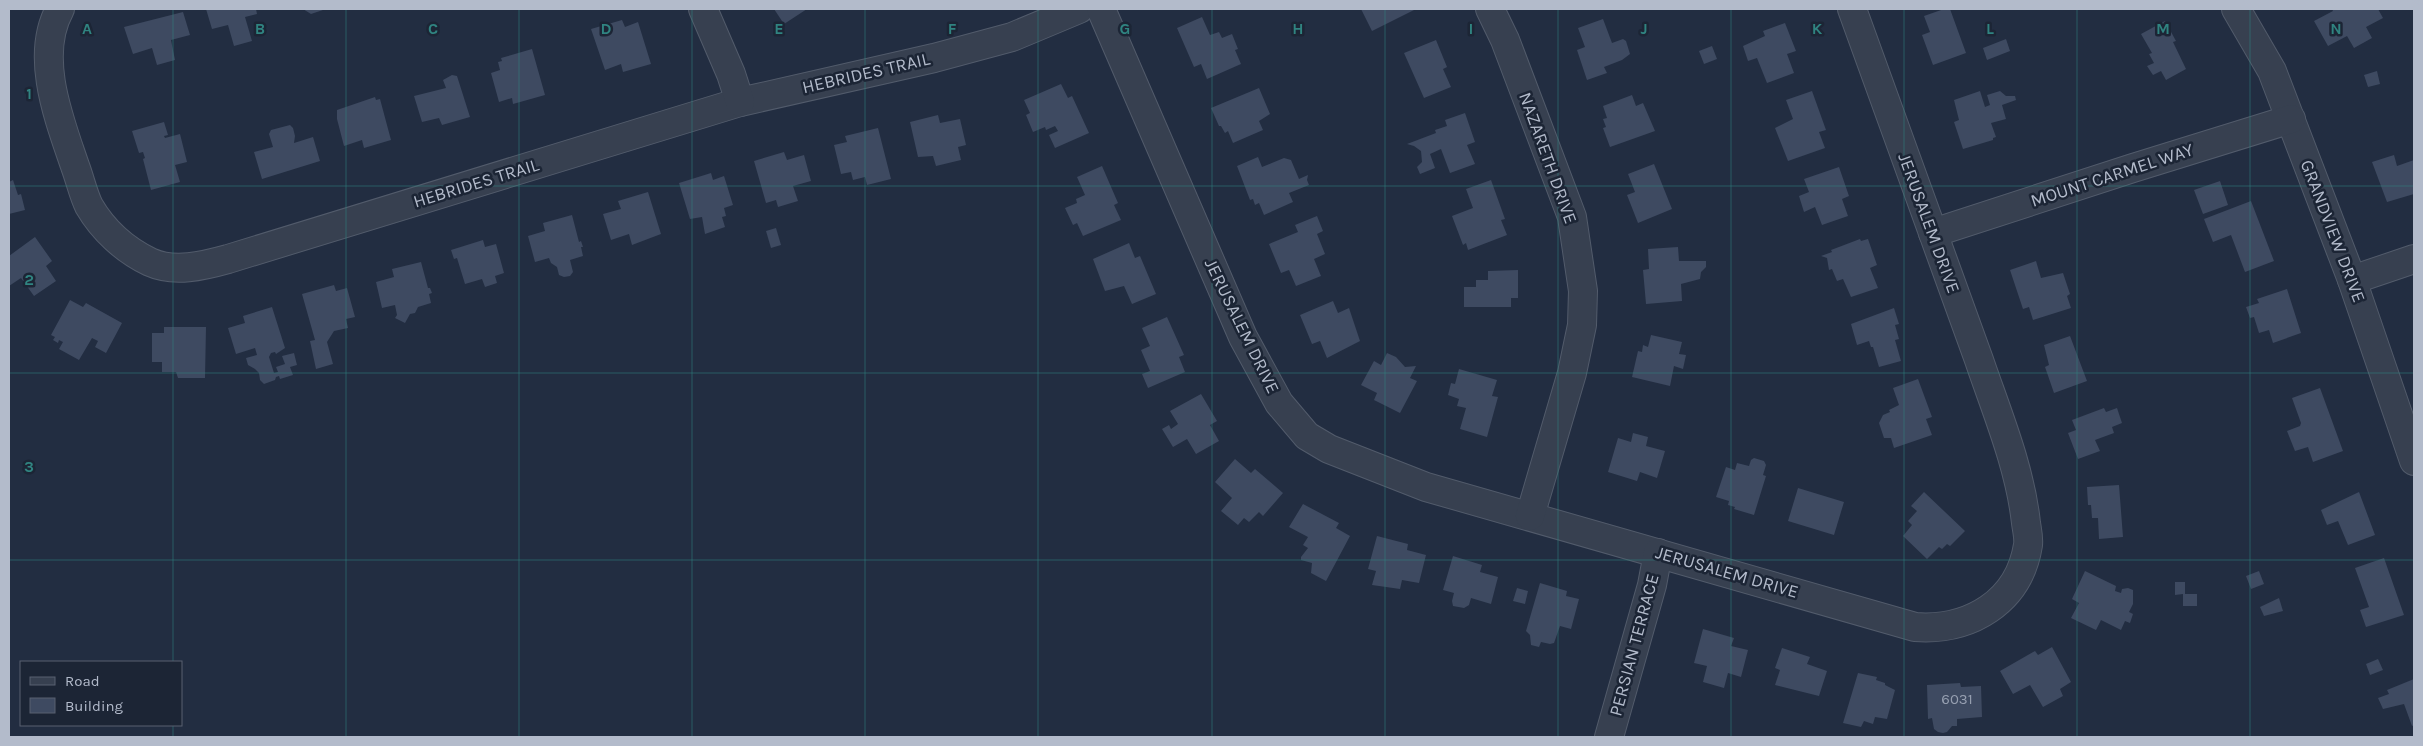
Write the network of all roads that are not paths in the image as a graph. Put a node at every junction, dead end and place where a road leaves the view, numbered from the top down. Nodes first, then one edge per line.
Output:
1 (60, 9) edge
2 (703, 9) edge
3 (1080, 9) edge
4 (1101, 9) edge
5 (1490, 9) edge
6 (1852, 9) edge
7 (2236, 9) edge
8 (740, 102) junction
9 (2290, 119) junction
10 (1933, 233) junction
11 (2414, 259) edge
12 (2352, 280) junction
13 (2414, 461) edge
14 (1530, 516) junction
15 (1658, 553) junction
16 (1609, 737) edge

1 - 8 street, HEBRIDES TRAIL
2 - 8 street
3 - 8 street, HEBRIDES TRAIL
4 - 14 street, JERUSALEM DRIVE
5 - 14 street, NAZARETH DRIVE
6 - 10 street, JERUSALEM DRIVE
7 - 9 street, GRANDVIEW DRIVE
9 - 10 street, MOUNT CARMEL WAY
9 - 12 street, GRANDVIEW DRIVE
10 - 15 street, JERUSALEM DRIVE
11 - 12 street
12 - 13 street, GRANDVIEW DRIVE
14 - 15 street, JERUSALEM DRIVE
15 - 16 street, PERSIAN TERRACE

